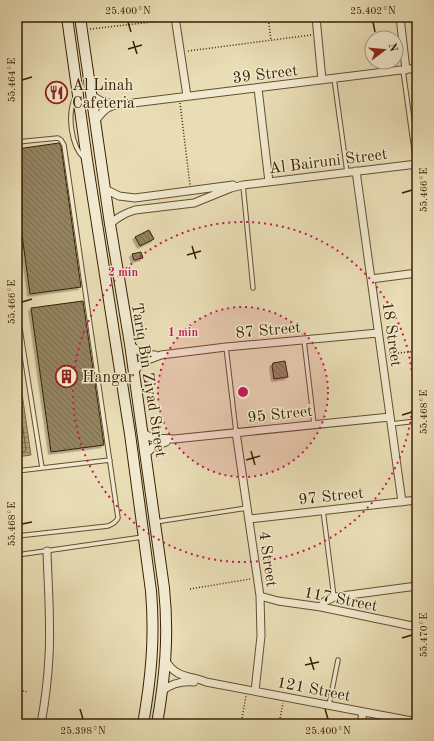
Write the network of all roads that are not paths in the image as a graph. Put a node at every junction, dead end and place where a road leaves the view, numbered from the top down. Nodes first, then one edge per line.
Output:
1 (67, 17) edge
2 (80, 17) edge
3 (316, 17) edge
4 (400, 17) edge
5 (175, 18) edge
6 (417, 68) edge
7 (405, 70) junction
8 (334, 78) junction
9 (322, 80) junction
10 (258, 88) junction
11 (91, 95) junction
12 (183, 97) junction
13 (117, 104) junction
14 (95, 122) junction
15 (17, 142) edge
16 (416, 164) edge
17 (356, 171) junction
18 (347, 172) junction
19 (269, 182) junction
20 (243, 185) junction
21 (105, 189) junction
22 (110, 224) junction
23 (417, 273) edge
24 (371, 278) junction
25 (253, 288) dead end
26 (17, 310) edge
27 (378, 333) junction
28 (304, 339) junction
29 (130, 344) junction
30 (226, 347) junction
31 (161, 355) junction
32 (134, 373) junction
33 (390, 421) junction
34 (417, 421) edge
35 (314, 424) junction
36 (236, 432) junction
37 (143, 433) junction
38 (130, 434) junction
39 (174, 439) junction
40 (146, 454) junction
41 (110, 460) junction
42 (42, 468) junction
43 (17, 470) edge
44 (417, 500) edge
45 (402, 502) junction
46 (247, 508) junction
47 (323, 510) junction
48 (249, 519) junction
49 (155, 522) junction
50 (17, 536) edge
51 (144, 536) junction
52 (47, 551) junction
53 (17, 555) edge
54 (417, 586) edge
55 (260, 596) junction
56 (334, 597) junction
57 (321, 607) junction
58 (417, 627) edge
59 (338, 660) dead end
60 (166, 661) junction
61 (206, 682) junction
62 (162, 691) junction
63 (251, 691) junction
64 (329, 705) junction
65 (364, 712) junction
66 (417, 722) edge
67 (41, 724) edge
68 (143, 724) edge
69 (157, 724) edge
70 (361, 724) edge

1 - 38 main road, Tariq Bin Ziyad Street
2 - 11 main road, Tariq Bin Ziyad Street
3 - 9 street
4 - 7 street
5 - 12 street
6 - 7 street, 39 Street
7 - 8 street, 39 Street
7 - 16 lane
8 - 9 street, 39 Street
8 - 18 lane
9 - 10 street, 39 Street
10 - 12 street, 39 Street
10 - 19 street
11 - 13 street, 39 Street
11 - 14 main road, Tariq Bin Ziyad Street
12 - 13 street, 39 Street
13 - 14 street, 39 Street
14 - 21 main road, Tariq Bin Ziyad Street
15 - 41 lane
16 - 17 street, Al Bairuni Street
17 - 18 street, Al Bairuni Street
17 - 24 street, 18 Street
18 - 19 street, Al Bairuni Street
19 - 20 street, Al Bairuni Street
20 - 21 street, Al Bairuni Street
20 - 22 street, Al Bairuni Street
20 - 25 lane
21 - 22 main road, Tariq Bin Ziyad Street
22 - 29 main road, Tariq Bin Ziyad Street
23 - 24 street
24 - 27 street, 18 Street
26 - 42 lane
27 - 28 street, 87 Street
27 - 33 street, 18 Street
28 - 30 street, 87 Street
28 - 35 lane
29 - 31 street, 87 Street
29 - 32 main road, Tariq Bin Ziyad Street
30 - 31 street, 87 Street
30 - 36 lane
31 - 32 street, 87 Street
32 - 37 main road, Tariq Bin Ziyad Street
33 - 34 lane
33 - 35 street, 95 Street
33 - 45 street, 18 Street
35 - 36 street, 95 Street
36 - 39 street, 95 Street
36 - 46 street, 4 Street
37 - 38 main road
37 - 39 street, 95 Street
37 - 40 main road, Tariq Bin Ziyad Street
38 - 51 main road, Tariq Bin Ziyad Street
39 - 40 street, 95 Street
40 - 49 main road, Tariq Bin Ziyad Street
41 - 42 lane
41 - 50 lane
42 - 43 lane
44 - 45 street, 97 Street
45 - 47 street, 97 Street
46 - 48 street, 4 Street
46 - 49 lane
47 - 48 street, 97 Street
47 - 56 lane
48 - 55 street, 4 Street
49 - 60 main road, Tariq Bin Ziyad Street
51 - 52 lane
51 - 68 main road, Tariq Bin Ziyad Street
52 - 53 lane
52 - 67 street
54 - 56 street
55 - 57 street, 117 Street
55 - 63 street, 4 Street
56 - 57 street
57 - 58 street, 117 Street
59 - 64 lane
60 - 61 street, 121 Street
60 - 62 main road, Tariq Bin Ziyad Street
61 - 62 street, 121 Street
61 - 63 street, 121 Street
62 - 69 main road, Tariq Bin Ziyad Street
63 - 64 street, 121 Street
64 - 65 street, 121 Street
65 - 66 street, 121 Street
65 - 70 street

